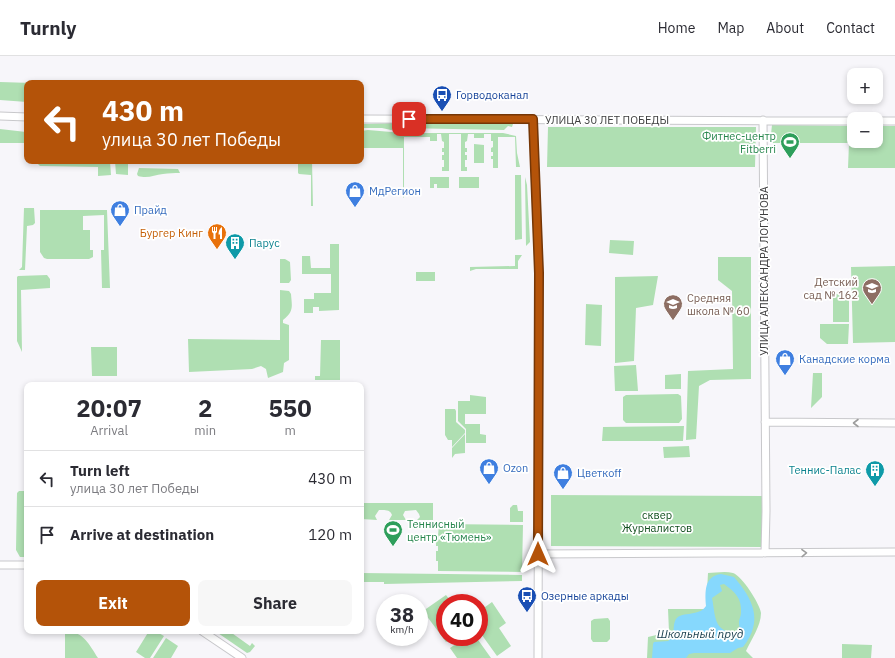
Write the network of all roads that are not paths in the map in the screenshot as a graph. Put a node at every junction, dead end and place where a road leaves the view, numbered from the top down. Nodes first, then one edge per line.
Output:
1 (0, 116) edge
2 (24, 117) edge
3 (364, 118) edge
4 (533, 119) junction
5 (763, 120) junction
6 (847, 121) edge
7 (883, 121) edge
8 (895, 121) edge
9 (765, 422) junction
10 (895, 423) edge
11 (895, 552) edge
12 (765, 553) junction
13 (538, 554) junction
14 (0, 565) edge
15 (24, 565) edge
16 (206, 634) edge
17 (242, 658) edge
18 (538, 658) edge

1 - 2 street
3 - 4 street, УЛИЦА 30 ЛЕТ ПОБЕДЫ
4 - 5 street, УЛИЦА 30 ЛЕТ ПОБЕДЫ
4 - 13 street
5 - 6 street, УЛИЦА 30 ЛЕТ ПОБЕДЫ
5 - 9 street, УЛИЦА АЛЕКСАНДРА ЛОГУНОВА
7 - 8 street
10 -> 9 street
9 - 12 street, УЛИЦА АЛЕКСАНДРА ЛОГУНОВА
12 -> 11 street
12 - 13 street
13 - 18 street
14 - 15 street
16 - 17 street

